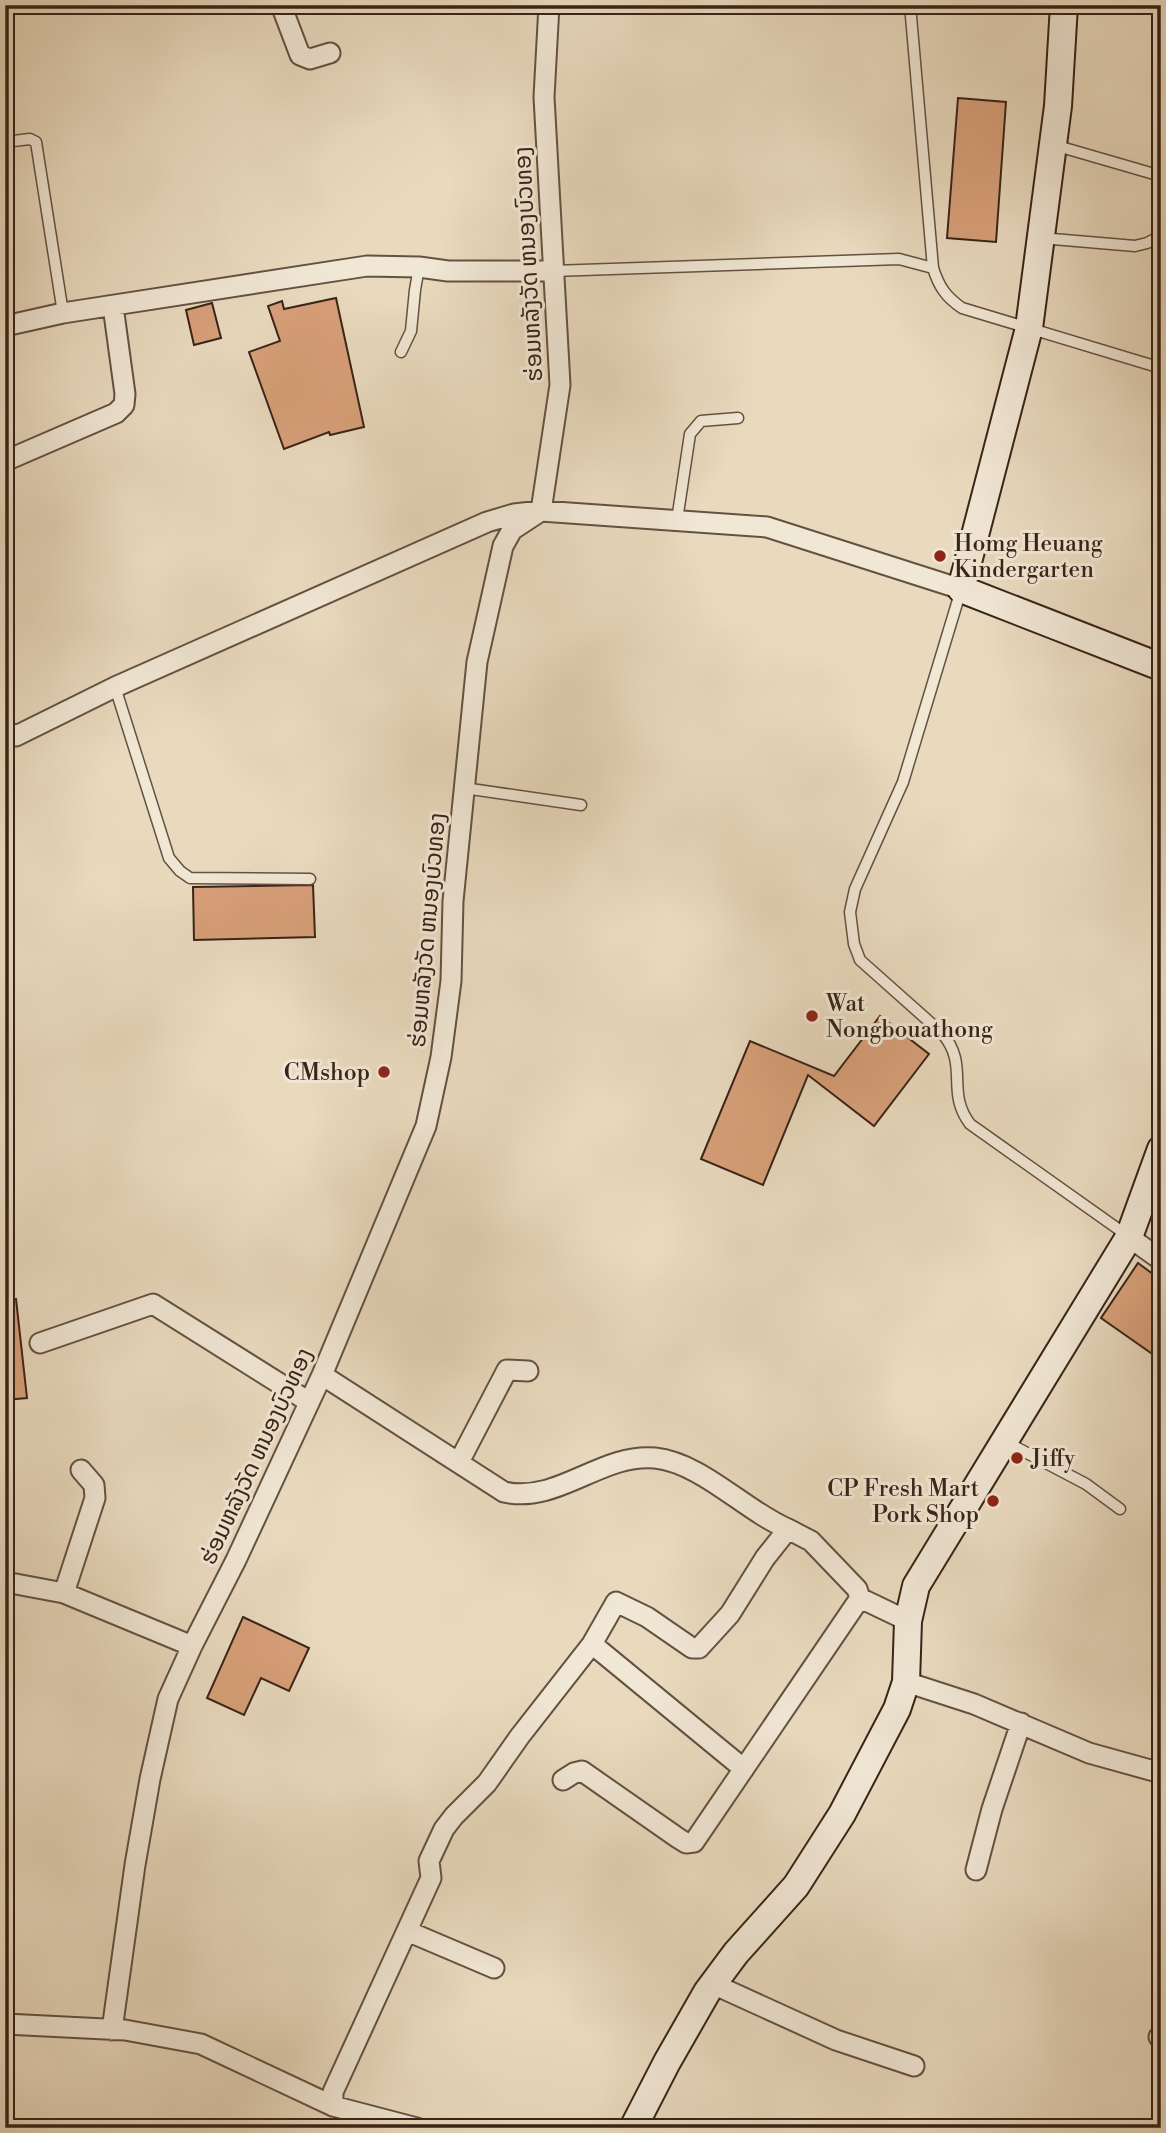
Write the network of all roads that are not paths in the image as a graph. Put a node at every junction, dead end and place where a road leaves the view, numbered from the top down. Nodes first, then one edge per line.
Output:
1 (281, 5) edge
2 (549, 5) edge
3 (910, 5) edge
4 (1064, 5) edge
5 (330, 53) dead end
6 (5, 142) edge
7 (1053, 145) junction
8 (1161, 176) edge
9 (1161, 226) edge
10 (1040, 238) junction
11 (419, 267) junction
12 (933, 268) junction
13 (553, 271) junction
14 (113, 306) junction
15 (63, 313) junction
16 (5, 326) edge
17 (1028, 328) junction
18 (401, 352) dead end
19 (1161, 368) edge
20 (738, 418) dead end
21 (5, 461) edge
22 (541, 511) junction
23 (677, 520) junction
24 (961, 589) junction
25 (1161, 667) edge
26 (115, 687) junction
27 (5, 732) edge
28 (464, 788) junction
29 (581, 805) dead end
30 (310, 879) dead end
31 (1161, 1149) edge
32 (1129, 1237) junction
33 (1161, 1260) edge
34 (40, 1343) dead end
35 (528, 1371) dead end
36 (322, 1376) junction
37 (309, 1402) junction
38 (1005, 1441) junction
39 (459, 1462) junction
40 (81, 1470) dead end
41 (1120, 1509) dead end
42 (788, 1529) junction
43 (5, 1581) edge
44 (64, 1593) junction
45 (860, 1598) junction
46 (908, 1621) junction
47 (592, 1644) junction
48 (192, 1646) junction
49 (906, 1682) junction
50 (1021, 1723) junction
51 (744, 1769) junction
52 (1161, 1773) edge
53 (563, 1780) dead end
54 (976, 1870) dead end
55 (407, 1931) junction
56 (494, 1968) dead end
57 (713, 1984) junction
58 (5, 2024) edge
59 (112, 2030) junction
60 (914, 2066) dead end
61 (333, 2106) junction
62 (417, 2128) edge
63 (633, 2128) edge

1 - 5 street
2 - 13 street, ຮ່ອມຫລັງວັດ ຫນອງບົວທອງ
3 - 12 lane
4 - 7 street
6 - 15 lane
7 - 8 lane
7 - 10 street
9 - 10 lane
10 - 17 street
11 - 13 street
11 - 14 street
11 - 18 lane
12 - 13 lane
12 - 17 lane
13 - 22 street, ຮ່ອມຫລັງວັດ ຫນອງບົວທອງ
14 - 15 street
14 - 21 street
15 - 16 street
17 - 19 lane
17 - 24 street
20 - 23 lane
22 - 23 street
22 - 26 street
22 - 28 street, ຮ່ອມຫລັງວັດ ຫນອງບົວທອງ
23 - 24 street
24 - 25 street
24 - 32 lane
26 - 27 street
26 - 30 lane
28 - 29 lane
28 - 36 street, ຮ່ອມຫລັງວັດ ຫນອງບົວທອງ
31 - 32 street
32 - 33 street
32 - 38 street
34 - 37 street
35 - 39 street
36 - 37 street, ຮ່ອມຫລັງວັດ ຫນອງບົວທອງ
36 - 39 street
37 - 48 street, ຮ່ອມຫລັງວັດ ຫນອງບົວທອງ
38 - 41 lane
38 - 46 street
39 - 42 street
40 - 44 street
42 - 45 street
42 - 47 street
43 - 44 street
44 - 48 street
45 - 46 street
45 - 51 street
46 - 49 street
47 - 51 street
47 - 55 street
48 - 59 street, ຮ່ອມຫລັງວັດ ຫນອງບົວທອງ
49 - 50 street
49 - 57 street
50 - 52 street
50 - 54 street
51 - 53 street
55 - 56 street
55 - 61 street
57 - 60 street
57 - 63 street
58 - 59 street
59 - 61 street
61 - 62 street

